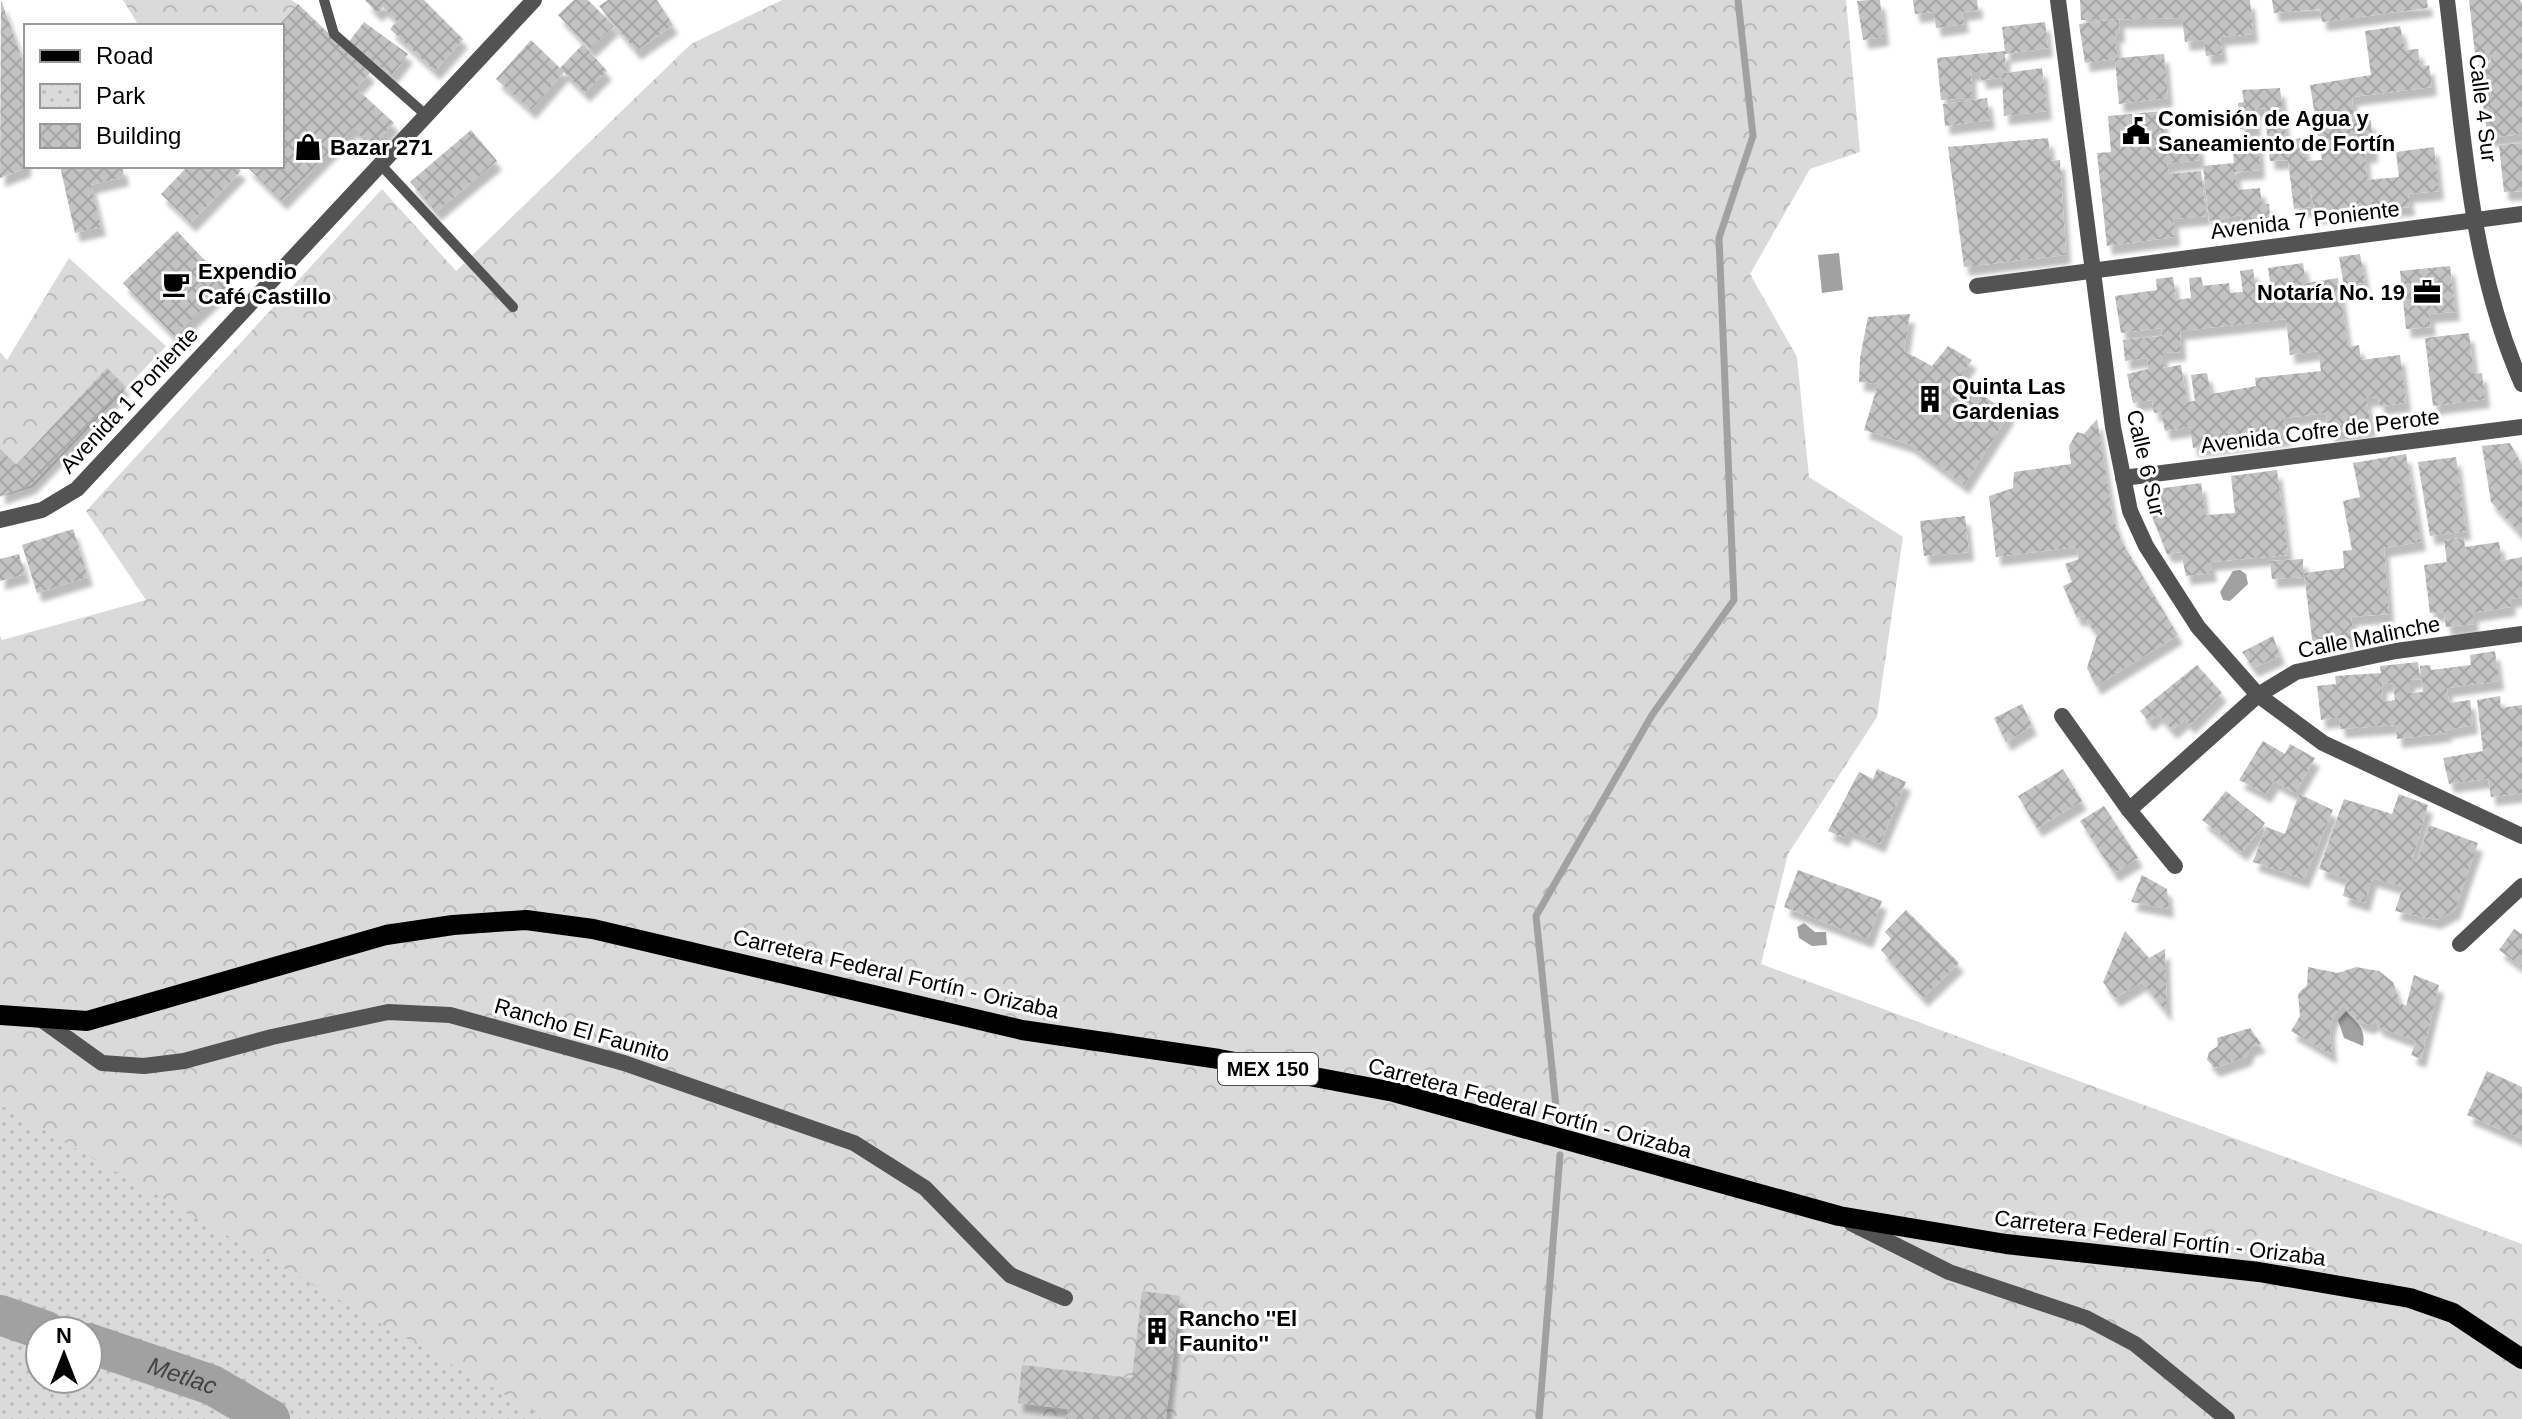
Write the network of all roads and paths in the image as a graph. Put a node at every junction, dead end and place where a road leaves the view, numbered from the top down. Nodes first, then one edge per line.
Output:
1 (324, 0) edge
2 (534, 0) edge
3 (2058, 0) edge
4 (2447, 0) edge
5 (426, 115) junction
6 (380, 164) junction
7 (2522, 214) edge
8 (2476, 221) junction
9 (2093, 268) junction
10 (1977, 286) dead end
11 (513, 307) dead end
12 (2522, 384) edge
13 (2522, 427) edge
14 (2123, 478) junction
15 (0, 520) edge
16 (2522, 634) edge
17 (2258, 695) junction
18 (2062, 716) dead end
19 (2129, 810) junction
20 (2522, 836) edge
21 (2175, 866) dead end
22 (2522, 886) edge
23 (2460, 944) dead end
24 (0, 1015) edge
25 (42, 1020) junction
26 (1839, 1216) junction
27 (1065, 1298) dead end
28 (2522, 1359) edge
29 (2227, 1419) edge

1 - 5 lane
2 - 5 street, Avenida 1 Poniente
3 - 9 street, Calle 6 Sur
4 - 8 street, Calle 4 Sur
5 - 6 street, Avenida 1 Poniente
6 - 11 lane
6 - 15 street, Avenida 1 Poniente
7 - 8 street, Avenida 7 Poniente
8 - 9 street, Avenida 7 Poniente
8 - 12 street, Calle 4 Sur
9 - 10 street, Avenida 7 Poniente
9 - 14 street, Calle 6 Sur
13 - 14 street, Avenida Cofre de Perote
14 - 17 street, Calle 6 Sur
16 - 17 street, Calle Malinche
17 - 19 street, Calle Malinche
17 - 20 street, Calle 6 Sur
18 - 19 street
19 - 21 street
22 - 23 street
24 - 25 main road, Carretera Federal Fortín - Orizaba / MEX 150
25 - 26 main road, Carretera Federal Fortín - Orizaba / MEX 150
25 - 27 street, Rancho El Faunito
26 - 28 main road, Carretera Federal Fortín - Orizaba / MEX 150
26 - 29 street

